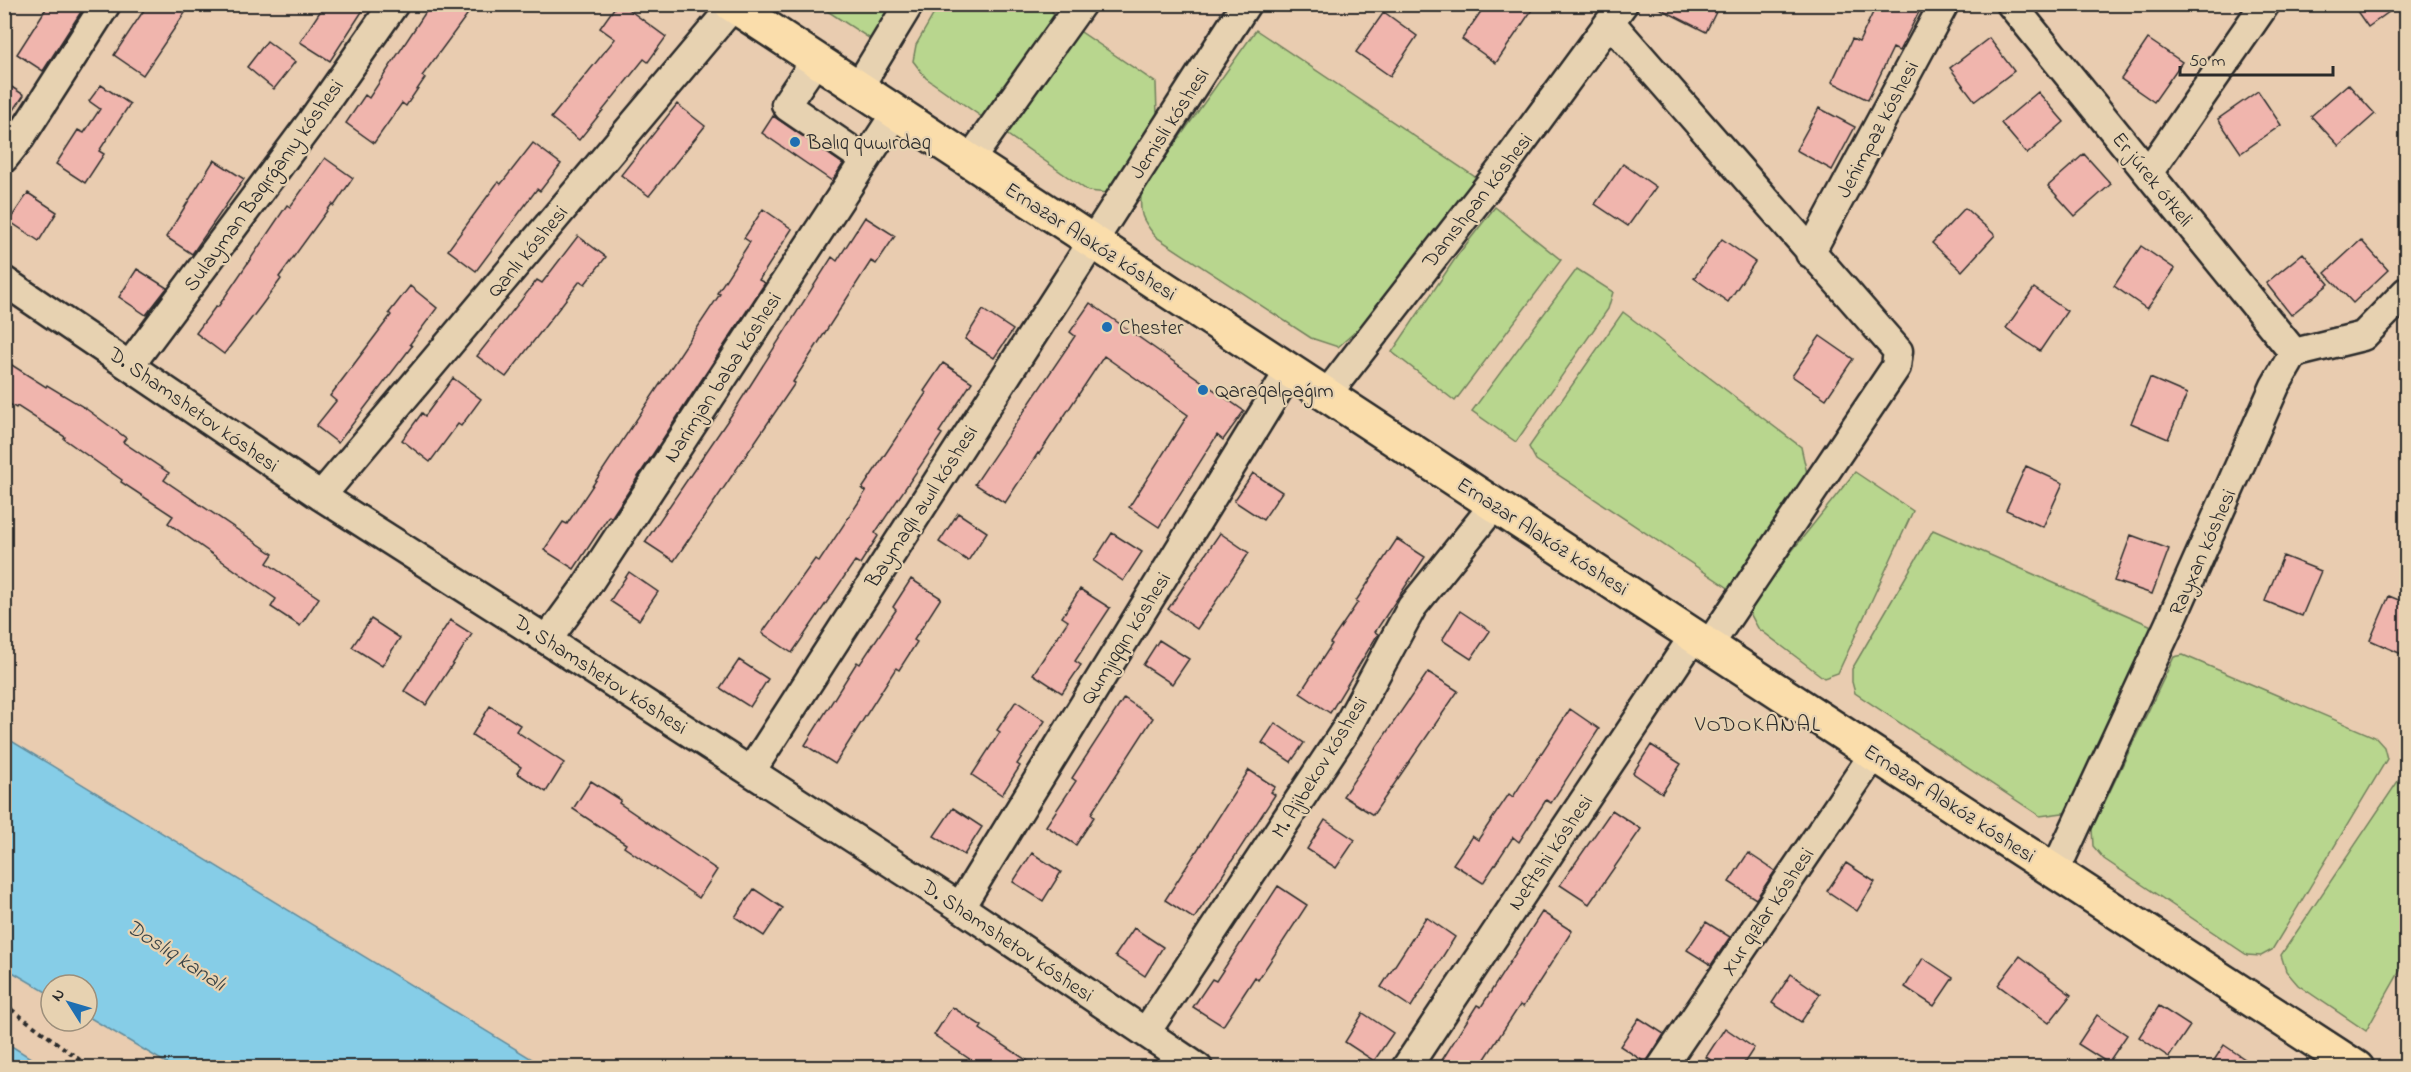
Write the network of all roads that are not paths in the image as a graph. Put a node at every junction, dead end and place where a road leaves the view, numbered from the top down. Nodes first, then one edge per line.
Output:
1 (106, 4) edge
2 (394, 4) edge
3 (909, 4) edge
4 (1081, 4) edge
5 (1246, 4) edge
6 (1944, 4) edge
7 (2011, 4) edge
8 (2265, 4) edge
9 (732, 5) edge
10 (1617, 14) edge
11 (816, 60) junction
12 (858, 88) junction
13 (896, 113) junction
14 (4, 158) edge
15 (864, 159) junction
16 (969, 161) junction
17 (2148, 174) junction
18 (1092, 242) junction
19 (1810, 253) junction
20 (4, 281) edge
21 (2406, 292) edge
22 (2294, 353) junction
23 (130, 364) junction
24 (1290, 370) junction
25 (1327, 394) junction
26 (321, 496) junction
27 (1495, 504) junction
28 (548, 640) junction
29 (1702, 641) junction
30 (1874, 754) junction
31 (751, 771) junction
32 (2055, 871) junction
33 (960, 907) junction
34 (1146, 1032) junction
35 (1198, 1068) edge
36 (1406, 1068) edge
37 (1661, 1068) edge
38 (2357, 1068) edge

1 - 14 street
2 - 23 street, Sulayman Baqırǵanıy kóshesi
3 - 12 street
4 - 16 street
5 - 18 street, Jemisli kóshesi
6 - 19 street, Jeńimpaz kóshesi
7 - 17 street, Er júrek ótkeli
8 - 17 street
9 - 11 main road, Ernazar Alakóz kóshesi
9 - 26 street, Qanlı kóshesi
10 - 19 street, Neftshi kóshesi
10 - 25 street, Danıshpan kóshesi
11 - 12 main road, Ernazar Alakóz kóshesi
11 - 15 street
12 - 13 main road, Ernazar Alakóz kóshesi
13 - 15 street, Narimjan baba kóshesi
13 - 16 main road, Ernazar Alakóz kóshesi
15 - 28 street, Narimjan baba kóshesi
16 - 18 main road, Ernazar Alakóz kóshesi
17 - 22 street, Er júrek ótkeli
18 - 24 main road, Ernazar Alakóz kóshesi
18 - 31 street, Baymaqlı awıl kóshesi
19 - 29 street, Neftshi kóshesi
20 - 23 street, D. Shamshetov kóshesi
21 - 22 street
22 - 32 street, Rayxan kóshesi
23 - 26 street, D. Shamshetov kóshesi
24 - 25 main road, Ernazar Alakóz kóshesi
24 - 33 street, Qumjıqqın kóshesi
25 - 27 main road, Ernazar Alakóz kóshesi
26 - 28 street, D. Shamshetov kóshesi
27 - 29 main road, Ernazar Alakóz kóshesi
27 - 34 street, M. Ajibekov kóshesi
28 - 31 street, D. Shamshetov kóshesi
29 - 30 main road, Ernazar Alakóz kóshesi
29 - 36 street, Neftshi kóshesi
30 - 32 main road, Ernazar Alakóz kóshesi
30 - 37 street, Xur qızlar kóshesi
31 - 33 street, D. Shamshetov kóshesi
32 - 38 main road, Ernazar Alakóz kóshesi
33 - 34 street, D. Shamshetov kóshesi
34 - 35 street, D. Shamshetov kóshesi

